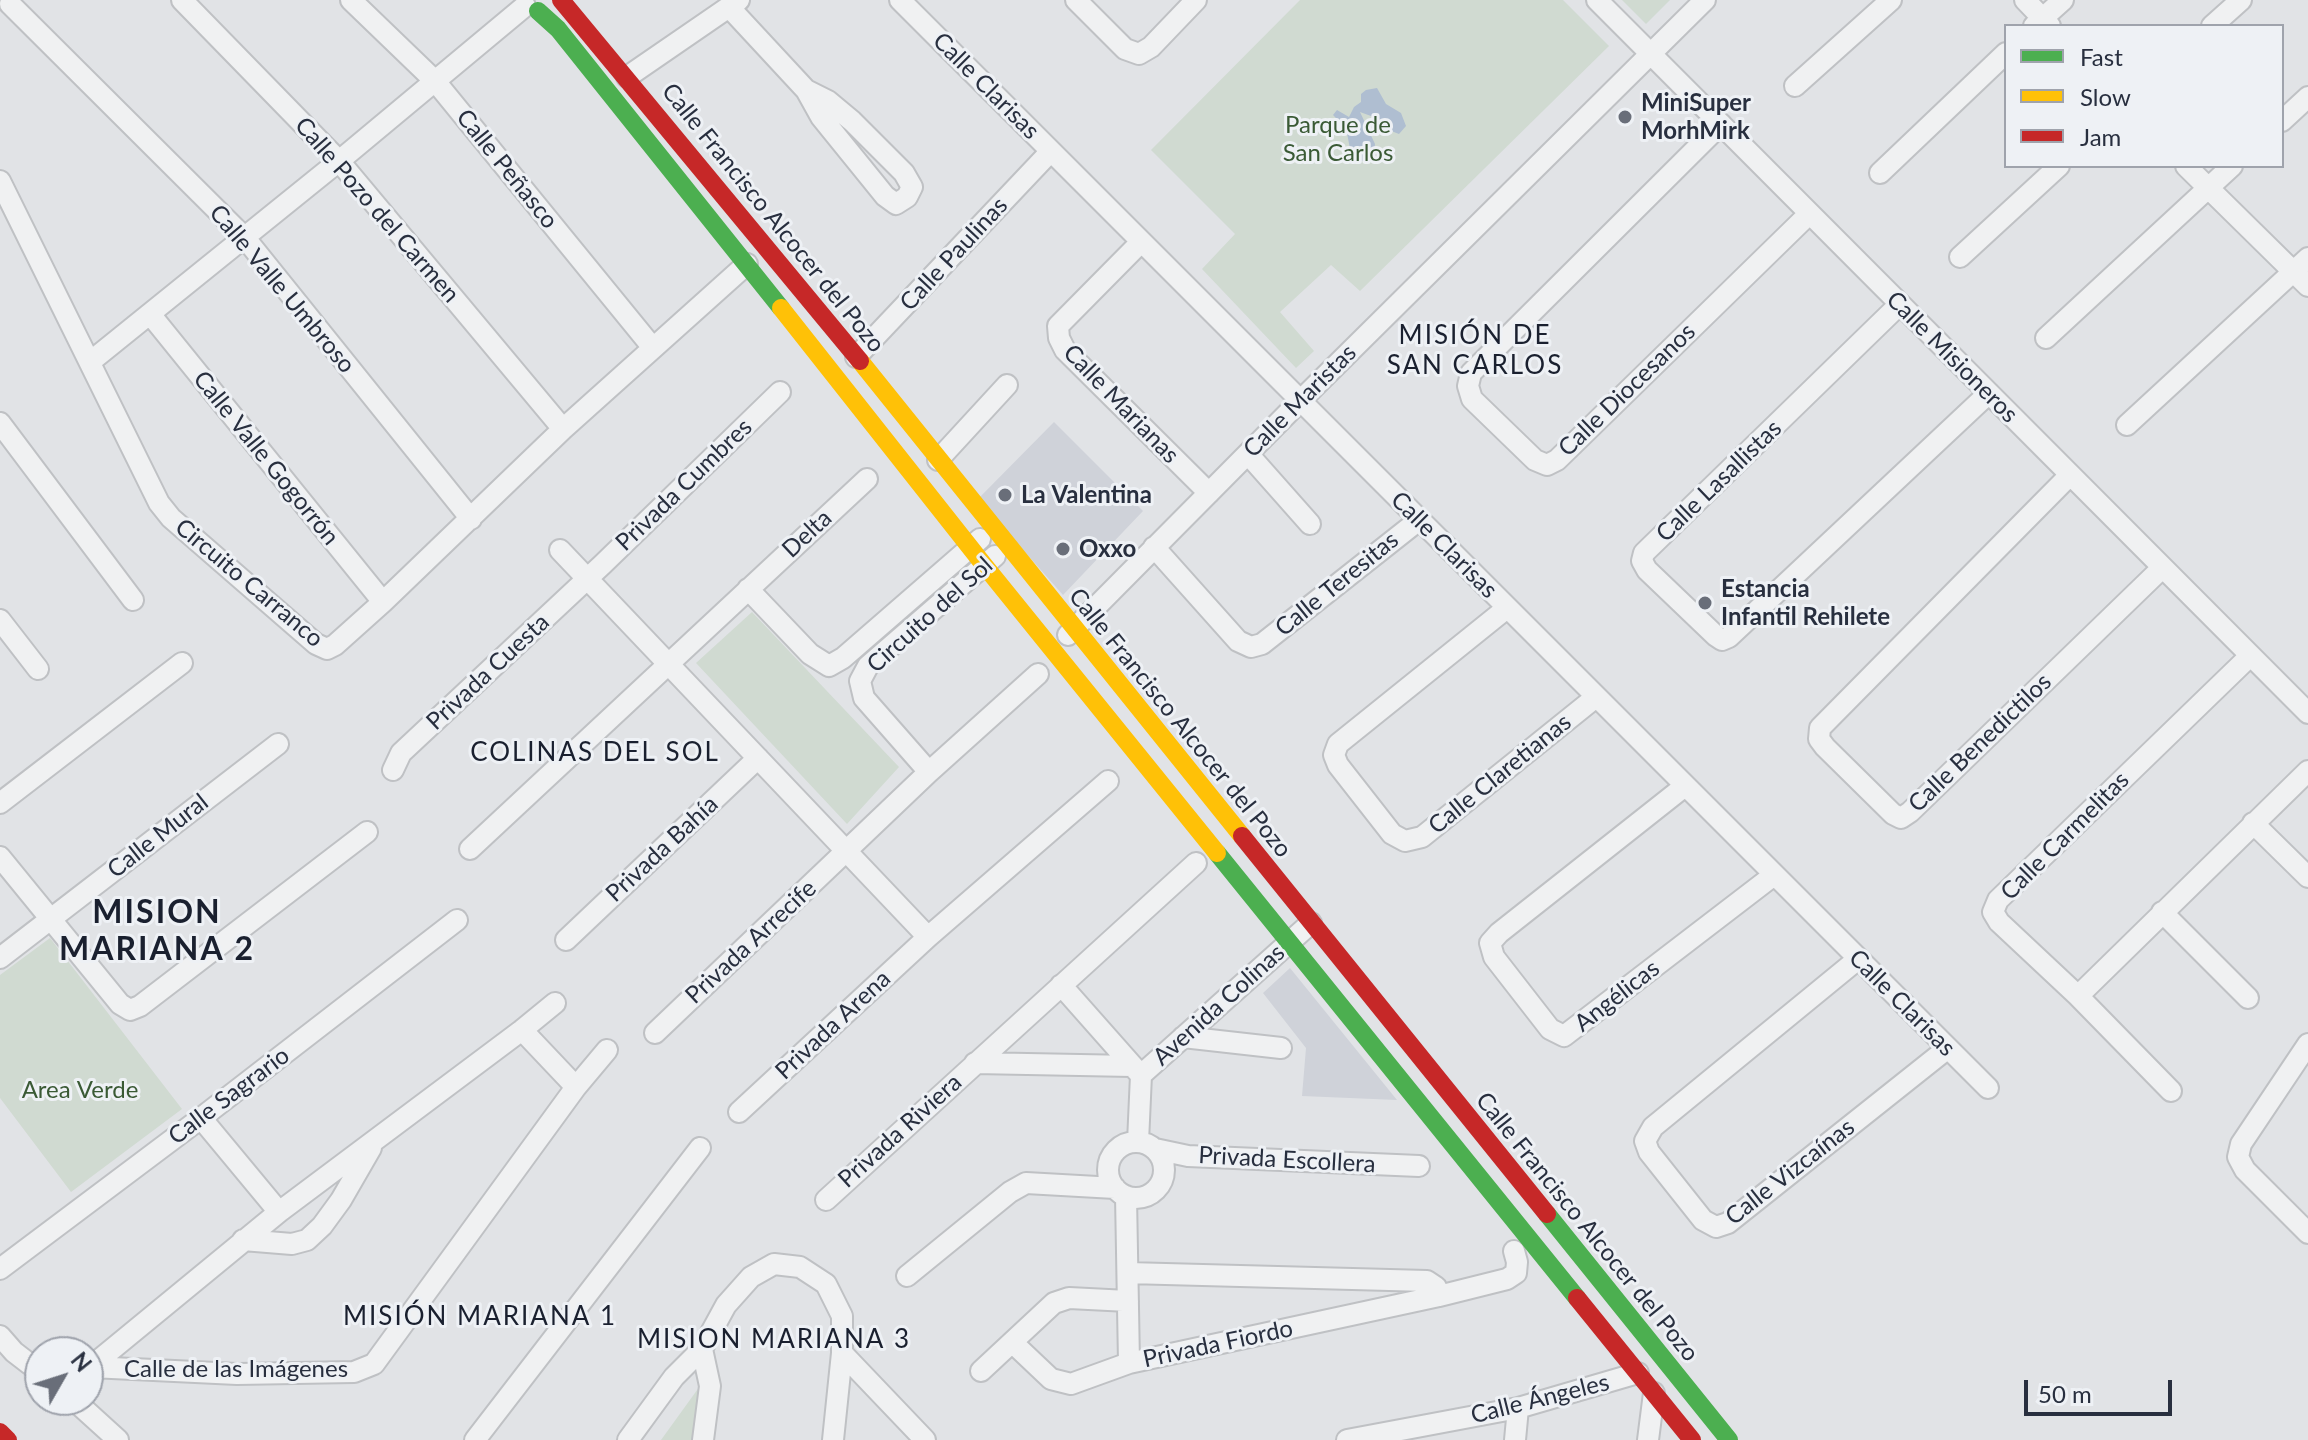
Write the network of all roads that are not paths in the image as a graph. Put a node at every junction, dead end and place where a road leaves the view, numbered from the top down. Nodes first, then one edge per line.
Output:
1 (182, 0) edge
2 (351, 0) edge
3 (555, 0) edge
4 (561, 0) edge
5 (900, 0) edge
6 (1076, 0) edge
7 (1196, 0) edge
8 (1597, 0) edge
9 (1705, 0) edge
10 (1891, 0) edge
11 (2025, 0) edge
12 (2063, 0) edge
13 (2241, 0) edge
14 (734, 4) edge
15 (528, 6) edge
16 (7, 8) edge
17 (2042, 24) edge
18 (2214, 24) edge
19 (1649, 53) junction
20 (2004, 55) edge
21 (627, 77) junction
22 (435, 81) junction
23 (1795, 86) dead end
24 (806, 90) junction
25 (2308, 97) edge
26 (2284, 119) edge
27 (1721, 124) junction
28 (1051, 151) junction
29 (339, 161) junction
30 (2057, 168) edge
31 (2188, 168) edge
32 (2230, 168) edge
33 (1880, 173) dead end
34 (0, 181) edge
35 (2208, 188) junction
36 (1809, 214) junction
37 (245, 238) junction
38 (1141, 242) junction
39 (1960, 257) dead end
40 (747, 264) junction
41 (2303, 272) edge
42 (1900, 304) junction
43 (150, 314) junction
44 (2046, 338) dead end
45 (653, 348) junction
46 (856, 357) junction
47 (90, 362) junction
48 (1007, 385) dead end
49 (780, 392) dead end
50 (1989, 393) junction
51 (1300, 401) junction
52 (0, 423) edge
53 (2127, 425) dead end
54 (563, 429) junction
55 (1248, 454) junction
56 (938, 460) junction
57 (2070, 475) junction
58 (867, 479) dead end
59 (1209, 493) junction
60 (471, 519) junction
61 (1419, 520) junction
62 (1310, 524) dead end
63 (992, 528) junction
64 (1007, 545) junction
65 (1154, 547) junction
66 (971, 548) junction
67 (560, 550) dead end
68 (984, 565) junction
69 (2162, 568) junction
70 (588, 578) junction
71 (748, 589) junction
72 (133, 600) dead end
73 (383, 602) junction
74 (1507, 608) junction
75 (0, 620) edge
76 (1073, 629) junction
77 (1054, 650) junction
78 (2250, 656) junction
79 (182, 663) dead end
80 (668, 665) junction
81 (38, 669) dead end
82 (1038, 674) dead end
83 (1596, 697) junction
84 (2308, 713) edge
85 (278, 744) dead end
86 (758, 758) junction
87 (393, 770) dead end
88 (2308, 771) edge
89 (929, 772) junction
90 (1108, 781) dead end
91 (1685, 786) junction
92 (0, 803) edge
93 (2253, 823) junction
94 (367, 832) dead end
95 (470, 849) dead end
96 (848, 852) junction
97 (0, 857) edge
98 (1196, 863) dead end
99 (1774, 875) junction
100 (2308, 877) edge
101 (2162, 912) junction
102 (51, 920) junction
103 (457, 920) dead end
104 (1311, 923) junction
105 (928, 937) junction
106 (566, 940) dead end
107 (1290, 942) junction
108 (0, 958) edge
109 (1858, 959) junction
110 (1061, 985) junction
111 (2078, 996) junction
112 (2248, 998) dead end
113 (555, 1003) dead end
114 (522, 1030) junction
115 (655, 1033) dead end
116 (1183, 1037) junction
117 (1281, 1048) dead end
118 (1948, 1048) junction
119 (607, 1050) dead end
120 (2306, 1051) edge
121 (975, 1063) junction
122 (1137, 1070) junction
123 (576, 1087) junction
124 (1988, 1088) dead end
125 (2171, 1091) dead end
126 (739, 1112) dead end
127 (201, 1118) junction
128 (376, 1141) junction
129 (1146, 1146) junction
130 (700, 1148) dead end
131 (1419, 1166) dead end
132 (1120, 1192) junction
133 (826, 1200) dead end
134 (279, 1212) junction
135 (2308, 1233) edge
136 (243, 1240) junction
137 (1514, 1251) dead end
138 (0, 1269) edge
139 (1128, 1273) junction
140 (907, 1276) dead end
141 (1439, 1296) junction
142 (1128, 1301) junction
143 (0, 1336) edge
144 (1013, 1343) junction
145 (702, 1349) junction
146 (842, 1353) junction
147 (104, 1356) edge
148 (24, 1360) edge
149 (1129, 1363) junction
150 (104, 1369) edge
151 (981, 1371) dead end
152 (1638, 1373) junction
153 (1654, 1393) junction
154 (1518, 1408) junction
155 (92, 1416) edge
156 (0, 1432) edge
157 (3, 1439) edge
158 (118, 1440) edge
159 (475, 1440) edge
160 (628, 1440) edge
161 (703, 1440) edge
162 (833, 1440) edge
163 (925, 1440) edge
164 (1347, 1440) edge
165 (1515, 1440) edge
166 (1648, 1440) edge
167 (1692, 1440) edge
168 (1729, 1440) edge

1 - 29 street, Calle Pozo del Carmen
2 - 22 street, Calle Peñasco
3 - 15 main road
4 - 21 main road, Calle Francisco Alcocer del Pozo
5 - 28 street, Calle Clarisas
6 - 7 street
8 - 19 street, Calle Misioneros
9 - 19 street, Calle Maristas
10 - 23 street
11 - 17 street
12 - 17 street
13 - 18 street
14 - 21 street
14 - 24 street
15 - 22 street
15 - 40 main road, Calle Francisco Alcocer del Pozo
16 - 37 street, Calle Valle Umbroso
19 - 27 street, Calle Misioneros
19 - 51 street, Calle Maristas
20 - 33 street
21 - 46 main road, Calle Francisco Alcocer del Pozo
22 - 29 street
22 - 45 street, Calle Peñasco
24 - 24 street
25 - 26 street
27 - 36 street, Calle Misioneros
27 - 36 street, Calle Diocesanos
28 - 38 street, Calle Clarisas
28 - 46 street, Calle Paulinas
29 - 37 street
29 - 54 street, Calle Pozo del Carmen
30 - 39 street
31 - 35 street
32 - 35 street
34 - 47 street, Circuito Carranco
35 - 41 street
35 - 44 street
36 - 42 street, Calle Misioneros
37 - 43 street
37 - 60 street, Calle Valle Umbroso
38 - 51 street, Calle Clarisas
38 - 59 street, Calle Marianas
40 - 45 street, Circuito Carranco
40 - 66 main road, Calle Francisco Alcocer del Pozo
41 - 53 street
42 - 50 street, Calle Misioneros
42 - 50 street, Calle Lasallistas
43 - 47 street
43 - 73 street, Calle Valle Gogorrón
45 - 54 street, Circuito Carranco
46 - 56 main road, Calle Francisco Alcocer del Pozo
47 - 73 street, Circuito Carranco
48 - 56 street
49 - 70 street, Privada Cumbres
50 - 57 street, Calle Misioneros
51 - 55 street, Calle Maristas
51 - 61 street, Calle Clarisas
52 - 72 street
54 - 60 street, Circuito Carranco
55 - 59 street, Calle Maristas
55 - 62 street
56 - 63 main road, Calle Francisco Alcocer del Pozo
57 - 69 street, Calle Misioneros
57 - 69 street, Calle Benedictilos
58 - 71 street, Delta
59 - 65 street, Calle Maristas
60 - 73 street, Circuito Carranco
61 - 65 street, Calle Teresitas
61 - 74 street, Calle Clarisas
63 - 64 main road, Calle Francisco Alcocer del Pozo
63 - 66 street, Circuito del Sol
64 - 68 street, Circuito del Sol
64 - 76 main road, Calle Francisco Alcocer del Pozo
65 - 76 street, Calle Maristas
66 - 68 main road, Calle Francisco Alcocer del Pozo
66 - 71 street, Circuito del Sol
67 - 70 street
68 - 77 main road, Calle Francisco Alcocer del Pozo
68 - 89 street, Circuito del Sol
69 - 78 street, Calle Misioneros
70 - 80 street
70 - 87 street, Privada Cuesta
71 - 80 street
74 - 83 street, Calle Clarisas
74 - 83 street, Calle Claretianas
75 - 81 street
76 - 77 street, Calle Maristas
76 - 104 main road, Calle Francisco Alcocer del Pozo
77 - 107 main road, Calle Francisco Alcocer del Pozo
78 - 84 street, Calle Misioneros
78 - 111 street, Calle Carmelitas
79 - 92 street
80 - 86 street
80 - 95 street
82 - 89 street
83 - 91 street, Calle Clarisas
85 - 102 street, Calle Mural
86 - 96 street
86 - 106 street, Privada Bahía
88 - 93 street
89 - 96 street
90 - 105 street, Privada Arena
91 - 99 street, Calle Clarisas
91 - 99 street, Angélicas
93 - 100 street
93 - 101 street
94 - 102 street
96 - 105 street
96 - 115 street, Privada Arrecife
97 - 102 street
98 - 110 street, Privada Riviera
99 - 109 street, Calle Clarisas
101 - 111 street
101 - 112 street
102 - 108 street, Calle Mural
103 - 127 street, Calle Sagrario
104 - 107 street, Avenida Colinas
104 - 168 main road, Calle Francisco Alcocer del Pozo
105 - 126 street, Privada Arena
107 - 116 street, Avenida Colinas
107 - 152 main road, Calle Francisco Alcocer del Pozo
109 - 118 street, Calle Clarisas
109 - 118 street, Calle Vizcaínas
110 - 121 street, Privada Riviera
110 - 122 street
111 - 125 street, Calle Carmelitas
113 - 114 street, Calle de las Imágenes
114 - 123 street
114 - 128 street, Calle de las Imágenes
116 - 117 street
116 - 122 street, Avenida Colinas
118 - 124 street, Calle Clarisas
119 - 123 street, Calle de las Imágenes
120 - 135 street
121 - 122 street, Privada Riviera
121 - 133 street, Privada Riviera
122 - 129 street, Avenida Colinas
123 - 150 street, Calle de las Imágenes
127 - 134 street
127 - 138 street, Calle Sagrario
128 - 134 street, Calle de las Imágenes
128 - 136 street, Calle de las Imágenes
129 - 131 street, Privada Escollera
129 - 132 street
129 - 132 street
130 - 159 street
132 - 139 street
132 - 140 street
134 - 136 street, Calle de las Imágenes
136 - 147 street, Calle de las Imágenes
137 - 141 street, Privada Fiordo
139 - 141 street
139 - 142 street
141 - 149 street, Privada Fiordo
142 - 144 street
142 - 149 street
143 - 148 street
144 - 149 street, Privada Fiordo
144 - 151 street
145 - 146 street
145 - 160 street
145 - 161 street
146 - 162 street
146 - 163 street
152 - 153 main road, Calle Francisco Alcocer del Pozo
152 - 154 street, Calle Ángeles
153 - 166 street
153 - 167 main road, Calle Francisco Alcocer del Pozo
154 - 164 street, Calle Ángeles
154 - 165 street
155 - 158 street
156 - 157 main road

